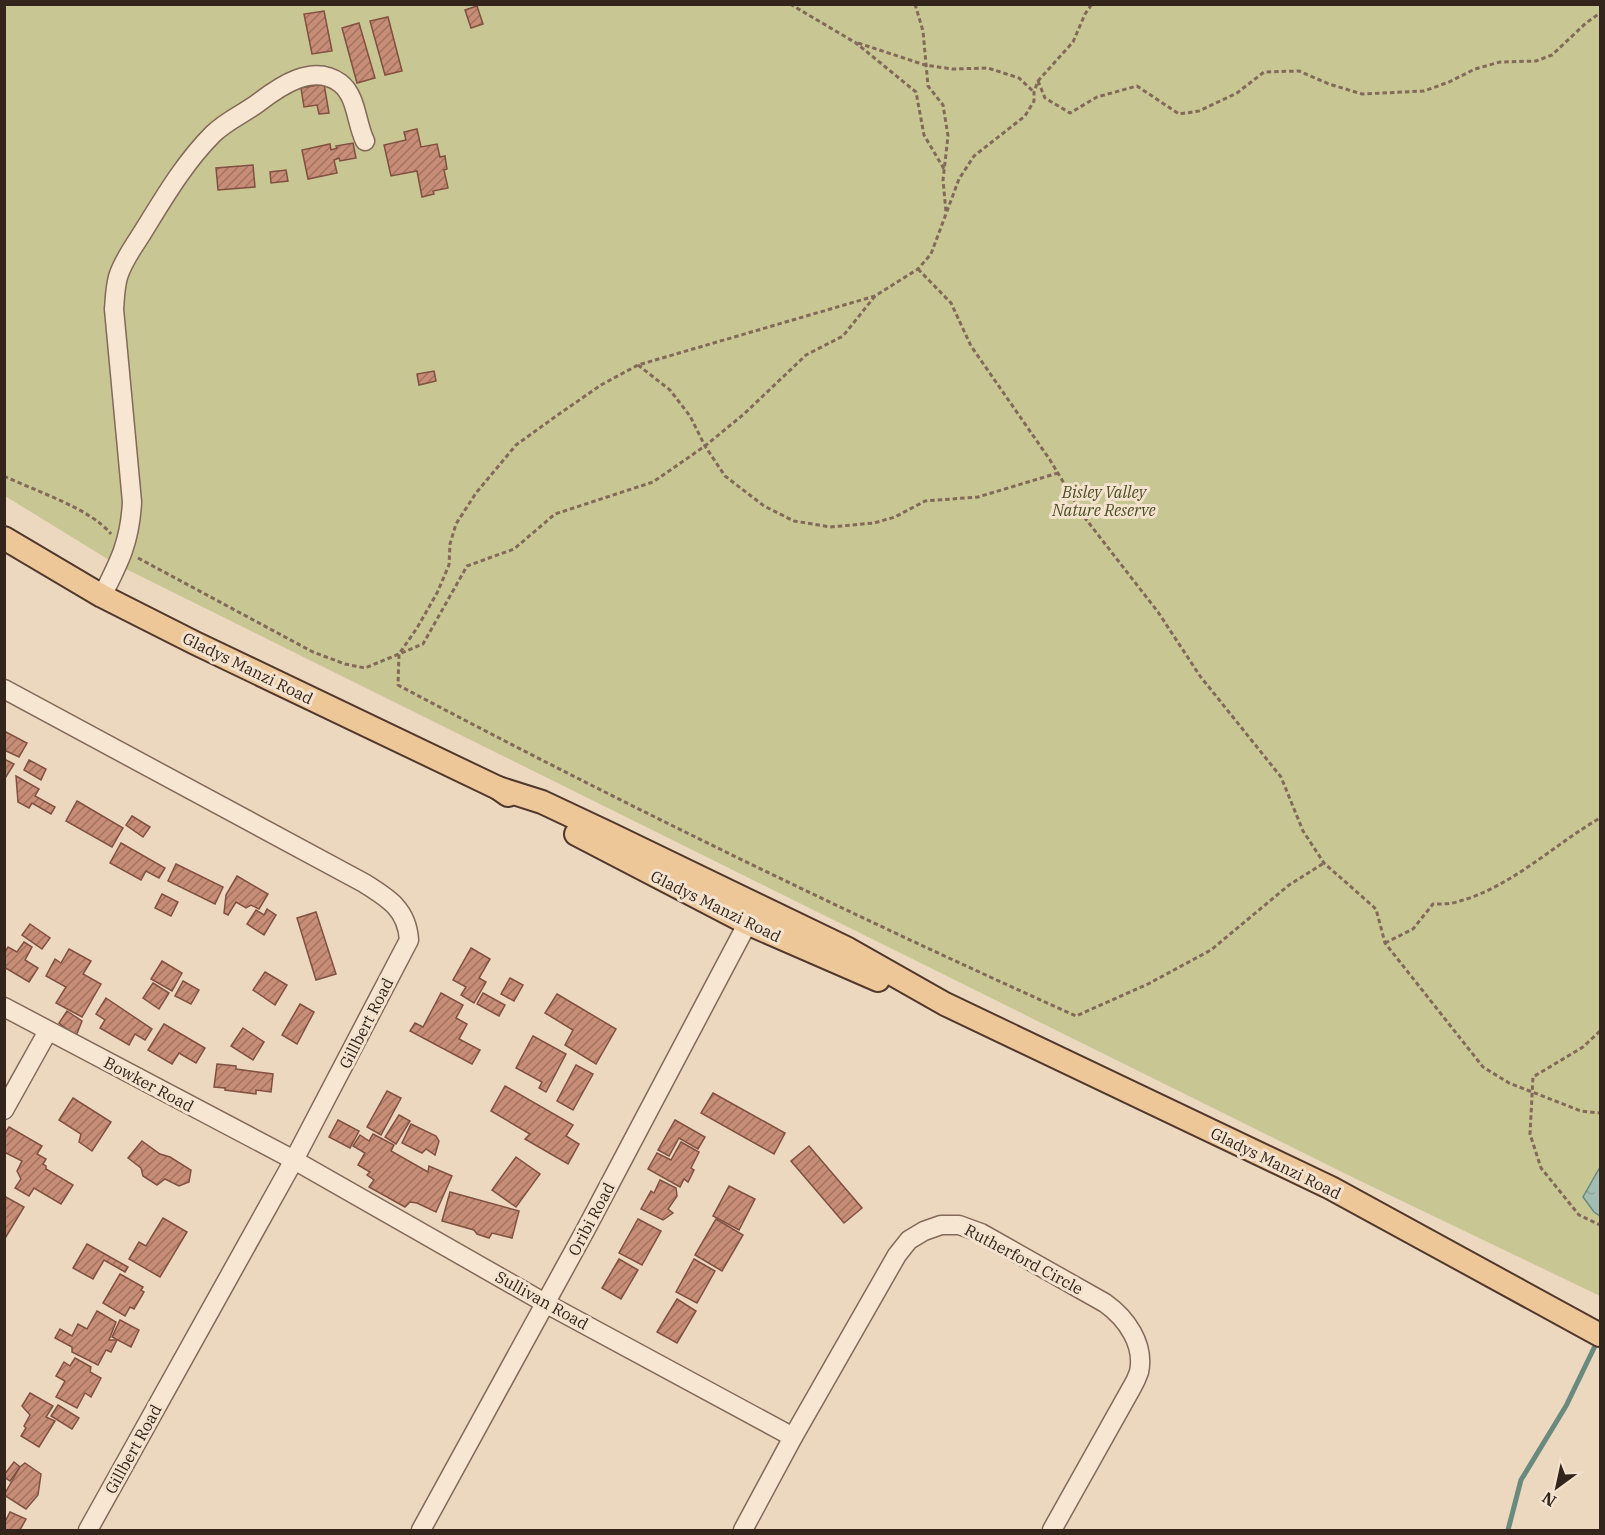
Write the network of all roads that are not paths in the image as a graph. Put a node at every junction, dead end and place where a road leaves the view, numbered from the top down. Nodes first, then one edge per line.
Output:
1 (365, 141) dead end
2 (4, 538) edge
3 (102, 596) junction
4 (4, 689) edge
5 (752, 914) junction
6 (4, 1007) edge
7 (48, 1031) junction
8 (4, 1110) edge
9 (294, 1160) junction
10 (546, 1303) junction
11 (1600, 1335) edge
12 (793, 1437) junction
13 (88, 1530) edge
14 (421, 1530) edge
15 (743, 1530) edge
16 (1052, 1530) edge

1 - 3 street
2 - 3 main road, Gladys Manzi Road
3 - 5 main road, Gladys Manzi Road
4 - 9 street, Gillbert Road
5 - 10 street, Oribi Road
5 - 11 main road, Gladys Manzi Road
6 - 7 street, Bowker Road
7 - 8 street
7 - 9 street, Bowker Road
9 - 10 street, Sullivan Road
9 - 13 street, Gillbert Road
10 - 12 street, Sullivan Road
10 - 14 street, Oribi Road
12 - 15 street, Rutherford Circle
12 - 16 street, Rutherford Circle

